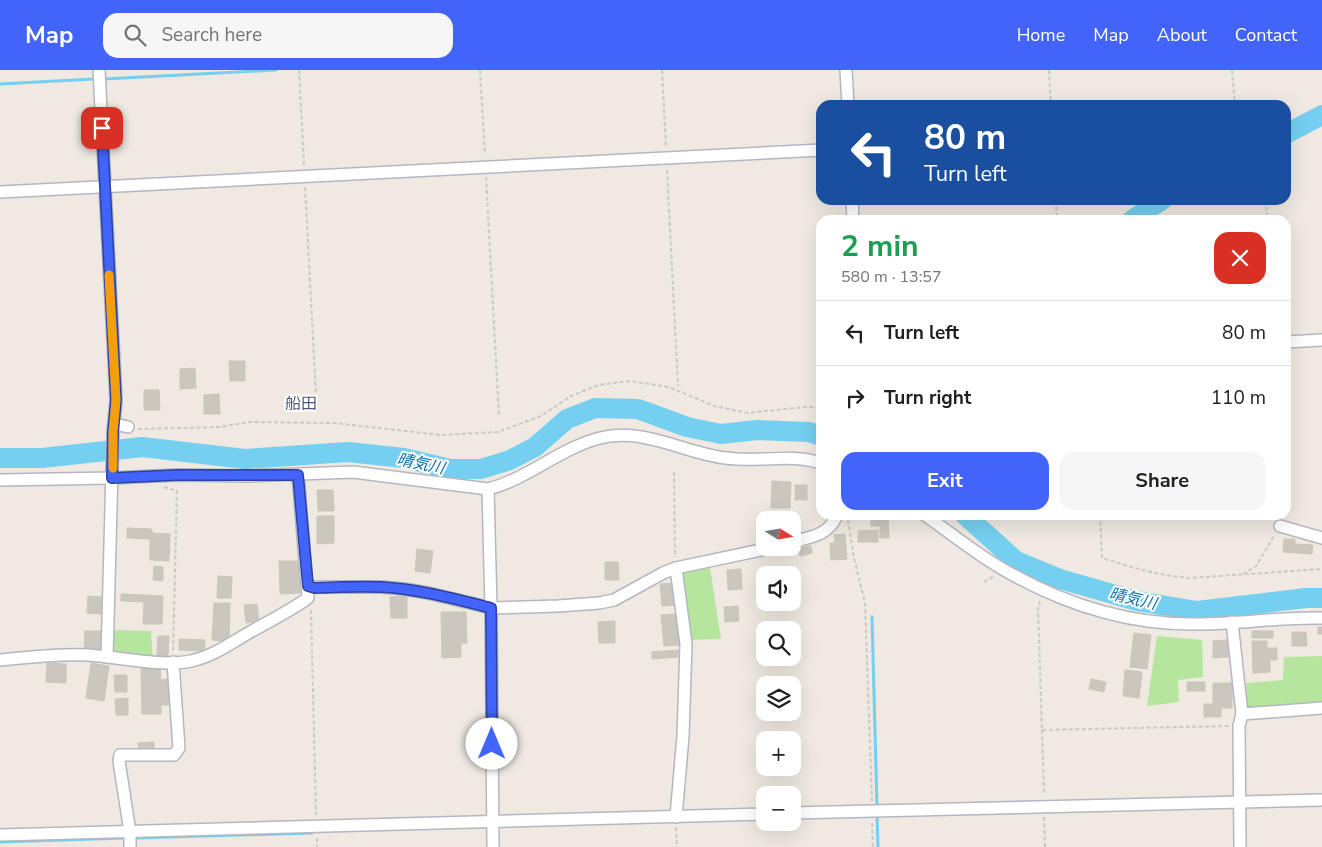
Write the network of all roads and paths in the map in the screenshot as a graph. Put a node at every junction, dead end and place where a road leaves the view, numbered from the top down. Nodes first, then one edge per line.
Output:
1 (99, 70) edge
2 (299, 70) edge
3 (480, 70) edge
4 (662, 70) edge
5 (846, 70) edge
6 (1049, 70) edge
7 (1232, 70) edge
8 (848, 100) edge
9 (1051, 100) edge
10 (1235, 100) edge
11 (816, 150) edge
12 (667, 157) junction
13 (486, 166) junction
14 (304, 176) junction
15 (105, 187) junction
16 (0, 192) edge
17 (1322, 340) edge
18 (1291, 342) edge
19 (678, 386) dead end
20 (816, 407) edge
21 (317, 414) dead end
22 (499, 417) dead end
23 (128, 427) joint
24 (114, 428) junction
25 (816, 461) edge
26 (674, 472) dead end
27 (298, 475) junction
28 (112, 478) junction
29 (0, 480) edge
30 (160, 486) dead end
31 (488, 489) junction
32 (835, 520) edge
33 (848, 520) edge
34 (932, 520) edge
35 (1100, 520) edge
36 (1280, 526) joint
37 (1322, 538) edge
38 (801, 539) edge
39 (756, 551) edge
40 (676, 568) junction
41 (1322, 569) edge
42 (1242, 574) junction
43 (308, 586) junction
44 (1042, 590) junction
45 (308, 598) junction
46 (491, 608) junction
47 (1322, 618) edge
48 (1232, 622) junction
49 (107, 657) junction
50 (0, 660) edge
51 (173, 662) junction
52 (1322, 708) edge
53 (1242, 714) junction
54 (1239, 726) junction
55 (1042, 730) junction
56 (1322, 800) edge
57 (1239, 803) junction
58 (1044, 807) junction
59 (872, 811) junction
60 (801, 813) edge
61 (756, 814) edge
62 (676, 817) junction
63 (492, 822) junction
64 (316, 827) junction
65 (130, 832) junction
66 (0, 835) edge
67 (130, 847) edge
68 (317, 847) edge
69 (493, 847) edge
70 (677, 847) edge
71 (873, 847) edge
72 (1045, 847) edge
73 (1240, 847) edge

1 - 15 street
2 - 14 path
3 - 13 path
4 - 12 path
5 - 8 street
6 - 9 path
7 - 10 path
11 - 12 street
12 - 13 street
12 - 19 path
13 - 14 street
13 - 22 path
14 - 15 street
14 - 21 path
15 - 16 street
15 - 24 street
17 - 18 street
20 - 23 path
23 - 24 street
24 - 28 street
25 - 31 street
26 - 40 path
27 - 28 street
27 - 31 street
27 - 43 street
28 - 29 street
28 - 49 street
30 - 51 path
31 - 46 street
32 - 38 street
33 - 59 path
34 - 44 street
35 - 42 path
36 - 37 street
36 - 42 path
39 - 40 street
40 - 46 street
40 - 62 street
41 - 42 path
43 - 45 street
43 - 46 street
44 - 48 street
44 - 55 path
45 - 51 street
45 - 64 path
46 - 63 street
47 - 48 street
48 - 53 street
49 - 50 street
49 - 51 street
51 - 65 street
52 - 53 street
53 - 54 street
54 - 55 path
54 - 57 street
55 - 58 path
56 - 57 street
57 - 58 street
57 - 73 street
58 - 59 street
58 - 72 path
59 - 60 street
59 - 71 path
61 - 62 street
62 - 63 street
62 - 70 path
63 - 64 street
63 - 69 street
64 - 65 street
64 - 68 path
65 - 66 street
65 - 67 street

